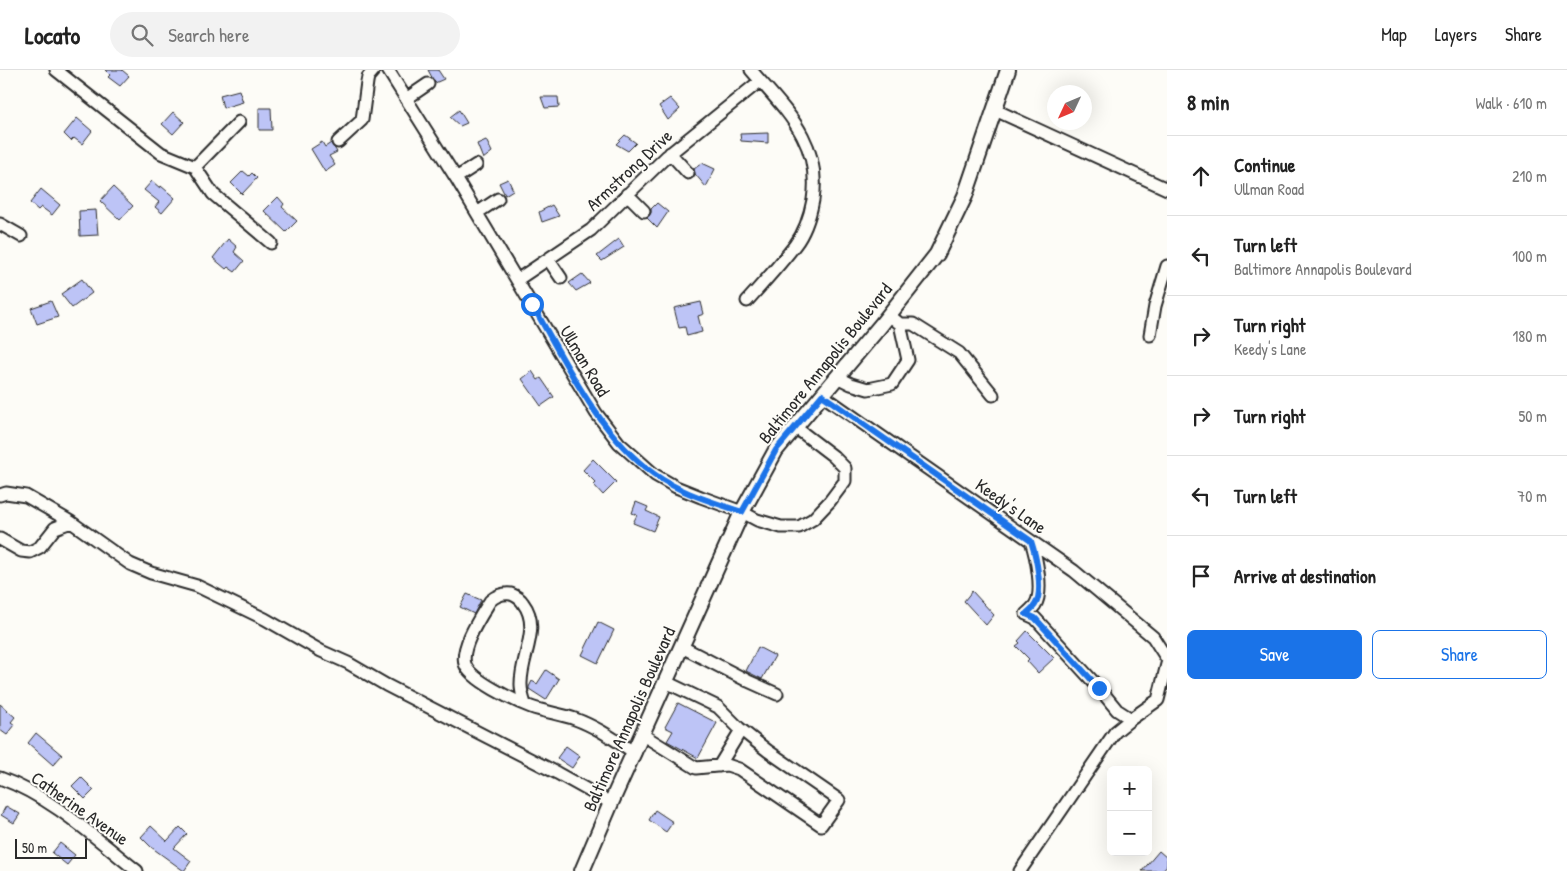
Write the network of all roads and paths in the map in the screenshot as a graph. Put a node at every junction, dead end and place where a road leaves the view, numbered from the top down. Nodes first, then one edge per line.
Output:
1 (56, 70) edge
2 (374, 70) edge
3 (388, 70) edge
4 (751, 70) edge
5 (1008, 70) edge
6 (760, 81) junction
7 (428, 84) dead end
8 (406, 99) junction
9 (995, 110) junction
10 (239, 122) dead end
11 (338, 142) dead end
12 (670, 153) junction
13 (476, 165) dead end
14 (195, 167) junction
15 (688, 173) dead end
16 (456, 178) junction
17 (1167, 189) edge
18 (628, 194) junction
19 (498, 199) dead end
20 (644, 211) dead end
21 (477, 213) junction
22 (0, 224) edge
23 (21, 236) dead end
24 (270, 243) dead end
25 (548, 259) junction
26 (1167, 266) edge
27 (561, 278) dead end
28 (517, 280) junction
29 (747, 301) dead end
30 (889, 315) junction
31 (900, 324) junction
32 (1150, 335) dead end
33 (837, 377) junction
34 (822, 395) junction
35 (993, 396) dead end
36 (795, 428) junction
37 (0, 496) edge
38 (742, 512) junction
39 (71, 522) junction
40 (0, 539) edge
41 (1031, 541) junction
42 (682, 647) junction
43 (1167, 659) edge
44 (1167, 664) edge
45 (666, 682) junction
46 (777, 694) dead end
47 (525, 704) junction
48 (1130, 719) junction
49 (741, 730) junction
50 (643, 735) junction
51 (635, 753) junction
52 (719, 766) junction
53 (0, 778) edge
54 (611, 804) junction
55 (137, 871) edge
56 (582, 871) edge
57 (1020, 871) edge

1 - 14 street
2 - 11 street
3 - 8 street, Ullman Road
4 - 6 street
5 - 9 main road, Baltimore Annapolis Boulevard
6 - 12 street, Armstrong Drive
6 - 29 street
7 - 8 street
8 - 16 street, Ullman Road
9 - 17 street
9 - 30 main road, Baltimore Annapolis Boulevard
10 - 14 street
12 - 15 street
12 - 18 street, Armstrong Drive
13 - 16 street
14 - 24 street
16 - 21 street, Ullman Road
18 - 20 street
18 - 25 street, Armstrong Drive
19 - 21 street
21 - 28 street, Ullman Road
22 - 23 street
25 - 27 street
25 - 28 street, Armstrong Drive
26 - 32 street
28 - 38 street, Ullman Road
30 - 31 street
30 - 33 main road, Baltimore Annapolis Boulevard
31 - 33 street
31 - 35 street
33 - 34 main road, Baltimore Annapolis Boulevard
34 - 36 main road, Baltimore Annapolis Boulevard
34 - 41 street, Keedy's Lane
36 - 38 main road, Baltimore Annapolis Boulevard
36 - 38 street, Ullman Road
37 - 39 street
38 - 42 main road, Baltimore Annapolis Boulevard
39 - 40 street
39 - 54 street
41 - 43 street, Keedy's Lane
41 - 48 street
42 - 45 main road, Baltimore Annapolis Boulevard
42 - 46 street
44 - 48 street
45 - 49 street
45 - 50 main road, Baltimore Annapolis Boulevard
47 - 47 street
47 - 51 street
48 - 57 street
49 - 52 street
49 - 52 street
50 - 51 main road, Baltimore Annapolis Boulevard
50 - 52 street
51 - 54 main road, Baltimore Annapolis Boulevard
53 - 55 street, Catherine Avenue
54 - 56 main road, Baltimore Annapolis Boulevard

